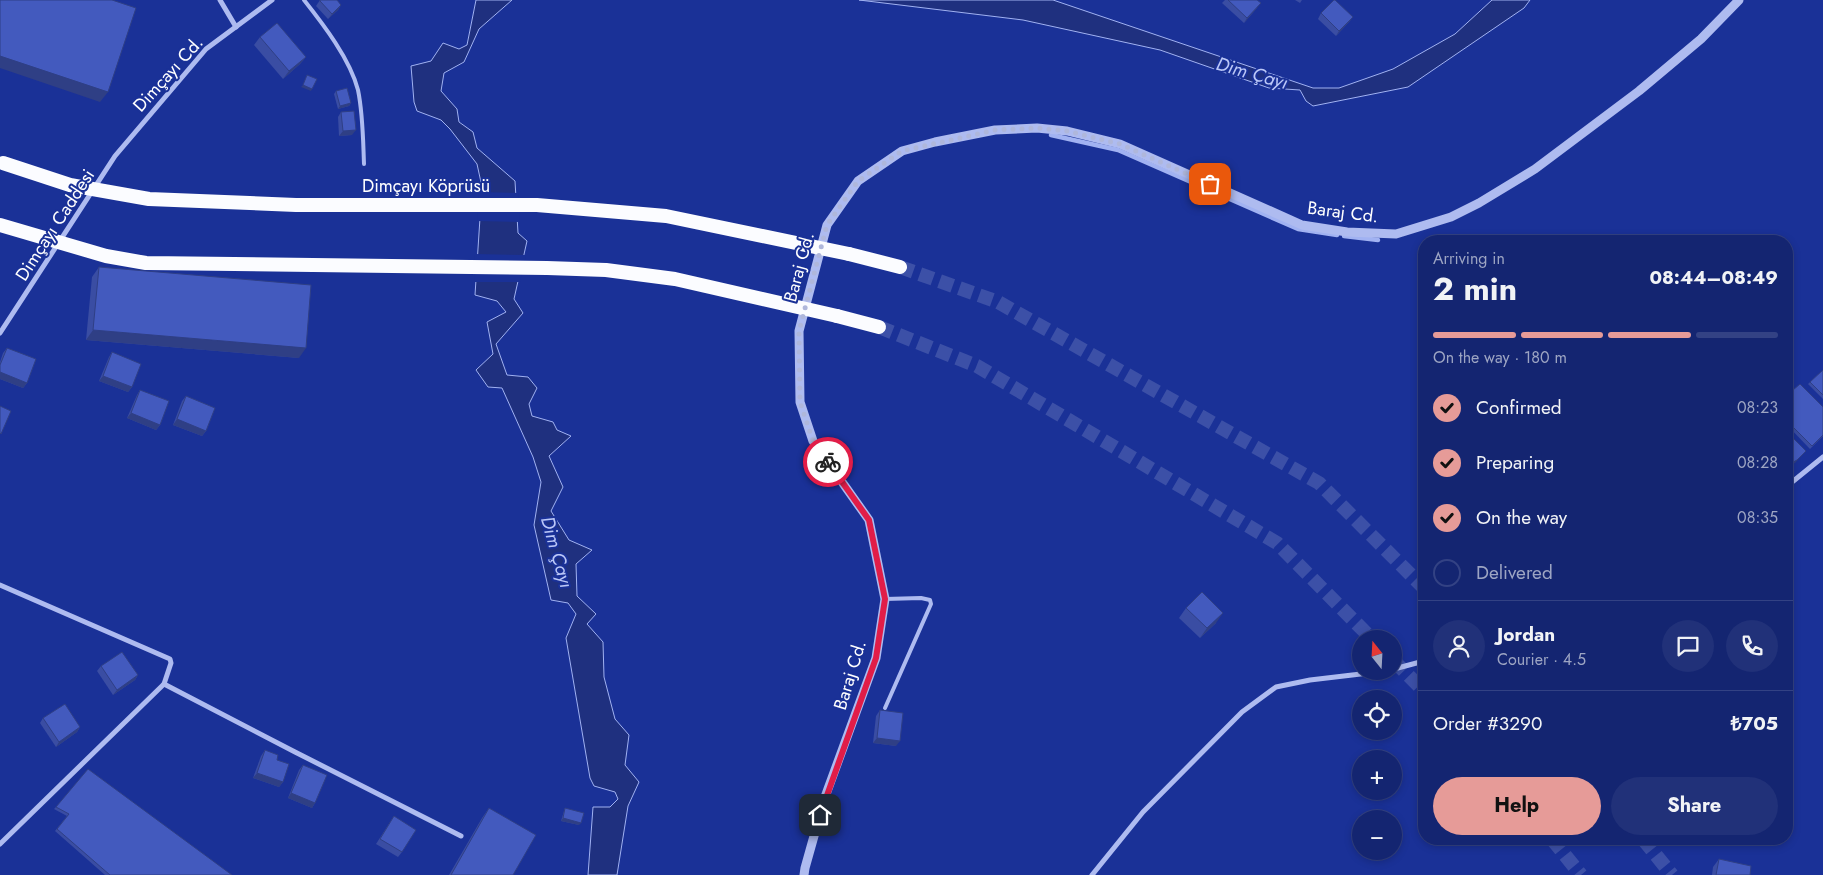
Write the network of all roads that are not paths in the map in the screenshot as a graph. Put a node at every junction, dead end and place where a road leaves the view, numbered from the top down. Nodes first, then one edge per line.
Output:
1 (220, 0) edge
2 (272, 0) edge
3 (304, 0) edge
4 (1740, 0) edge
5 (236, 27) junction
6 (115, 156) joint
7 (1, 162) edge
8 (364, 164) dead end
9 (0, 226) edge
10 (900, 267) tunnel mouth
11 (879, 327) tunnel mouth
12 (0, 333) edge
13 (1823, 457) edge
14 (1793, 481) edge
15 (0, 585) edge
16 (885, 599) junction
17 (1418, 663) edge
18 (1402, 667) edge
19 (1352, 675) edge
20 (164, 684) junction
21 (885, 708) dead end
22 (461, 836) dead end
23 (0, 844) edge
24 (804, 875) edge
25 (1092, 875) edge

1 - 5 street
2 - 5 street, Dimçayı Cd.
3 - 8 lane
4 - 16 street, Baraj Cd.
5 - 6 street, Dimçayı Cd.
6 - 12 street, Dimçayı Caddesi
7 - 10 highway, Dimçayı Köprüsü, bridge
9 - 11 highway, bridge
13 - 14 street
15 - 20 street
16 - 21 lane
16 - 24 street, Baraj Cd.
17 - 18 street
19 - 25 street
20 - 22 street
20 - 23 street

